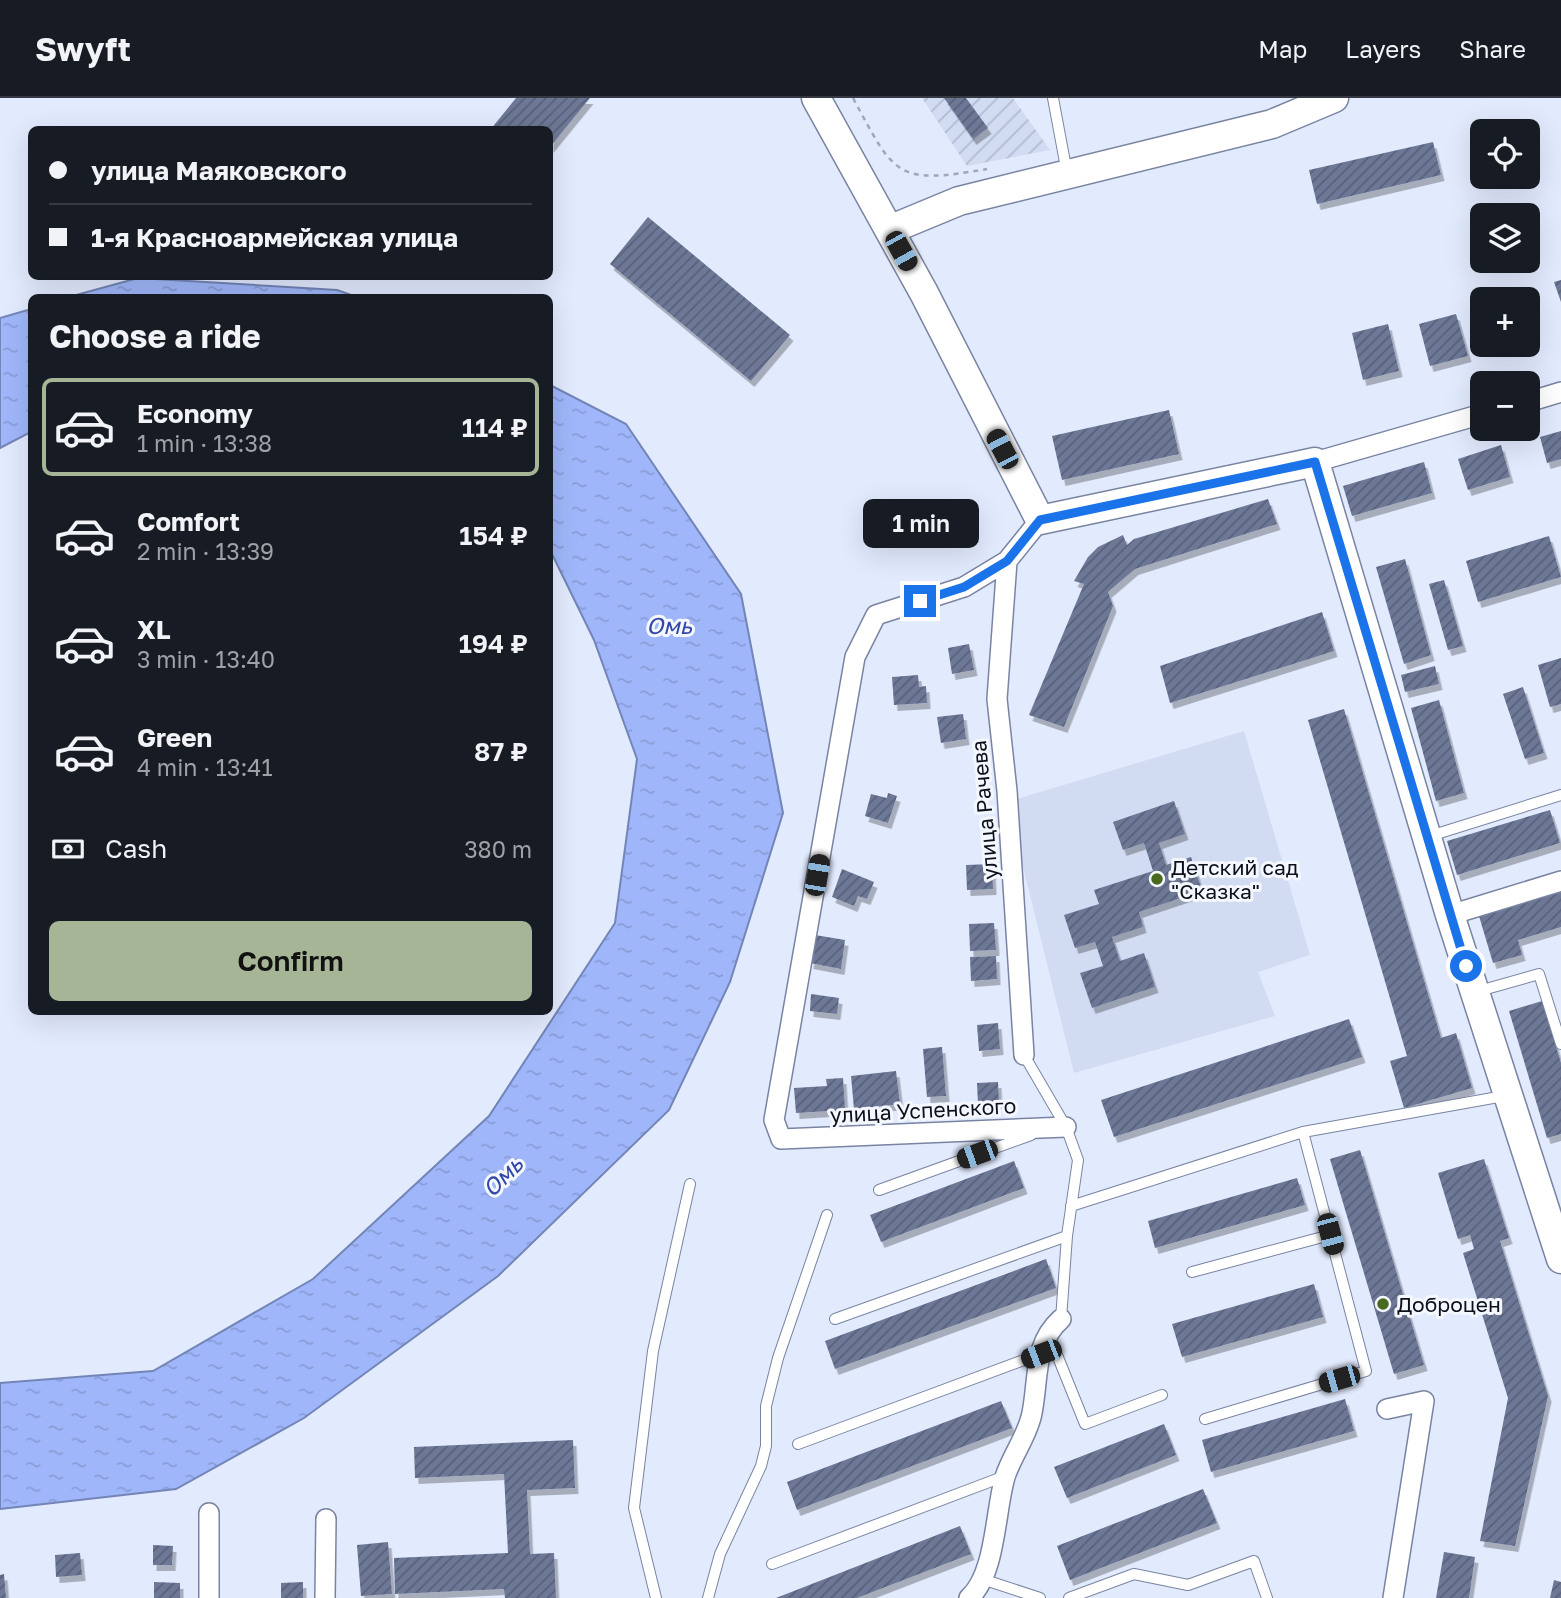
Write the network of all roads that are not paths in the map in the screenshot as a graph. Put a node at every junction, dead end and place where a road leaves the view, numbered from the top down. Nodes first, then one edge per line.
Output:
1 (816, 98) edge
2 (1053, 98) edge
3 (1334, 98) edge
4 (1067, 174) junction
5 (890, 230) junction
6 (1561, 392) edge
7 (1540, 398) edge
8 (1470, 417) edge
9 (1315, 462) junction
10 (1040, 520) junction
11 (1007, 561) junction
12 (1561, 795) edge
13 (1426, 837) junction
14 (1561, 881) edge
15 (1450, 915) junction
16 (1475, 992) junction
17 (1561, 1044) edge
18 (1024, 1055) joint
19 (1508, 1096) junction
20 (1059, 1127) junction
21 (1303, 1132) junction
22 (690, 1184) dead end
23 (879, 1189) dead end
24 (1071, 1206) junction
25 (827, 1214) dead end
26 (1330, 1234) junction
27 (1067, 1236) junction
28 (1561, 1259) edge
29 (1192, 1272) dead end
30 (835, 1319) dead end
31 (1054, 1325) junction
32 (1041, 1354) junction
33 (1162, 1395) dead end
34 (1387, 1409) dead end
35 (1205, 1419) dead end
36 (798, 1444) dead end
37 (1006, 1476) junction
38 (209, 1513) dead end
39 (326, 1519) dead end
40 (772, 1564) dead end
41 (982, 1579) junction
42 (209, 1598) edge
43 (325, 1598) edge
44 (656, 1598) edge
45 (708, 1598) edge
46 (969, 1598) edge
47 (1040, 1598) edge
48 (1069, 1598) edge
49 (1267, 1598) edge
50 (1393, 1598) edge

1 - 5 street
2 - 4 lane
3 - 4 street
4 - 5 street
5 - 10 street
6 - 7 street
8 - 9 street
9 - 10 street
9 - 13 street
10 - 11 street
11 - 18 street, улица Рачева
11 - 20 street, улица Успенского
12 - 13 lane
13 - 15 street
14 - 15 street
15 - 16 street
16 - 17 lane
16 - 19 street
18 - 20 lane
19 - 21 lane
19 - 28 street
20 - 23 lane
20 - 24 lane
21 - 24 lane
21 - 26 lane
22 - 44 lane
24 - 27 lane
25 - 45 lane
26 - 29 lane
26 - 35 lane
27 - 30 lane
27 - 31 lane
31 - 32 street
31 - 33 lane
32 - 36 lane
32 - 37 street
34 - 50 street
37 - 40 lane
37 - 41 street
38 - 42 street
39 - 43 street
41 - 46 street
41 - 47 lane
48 - 49 lane

